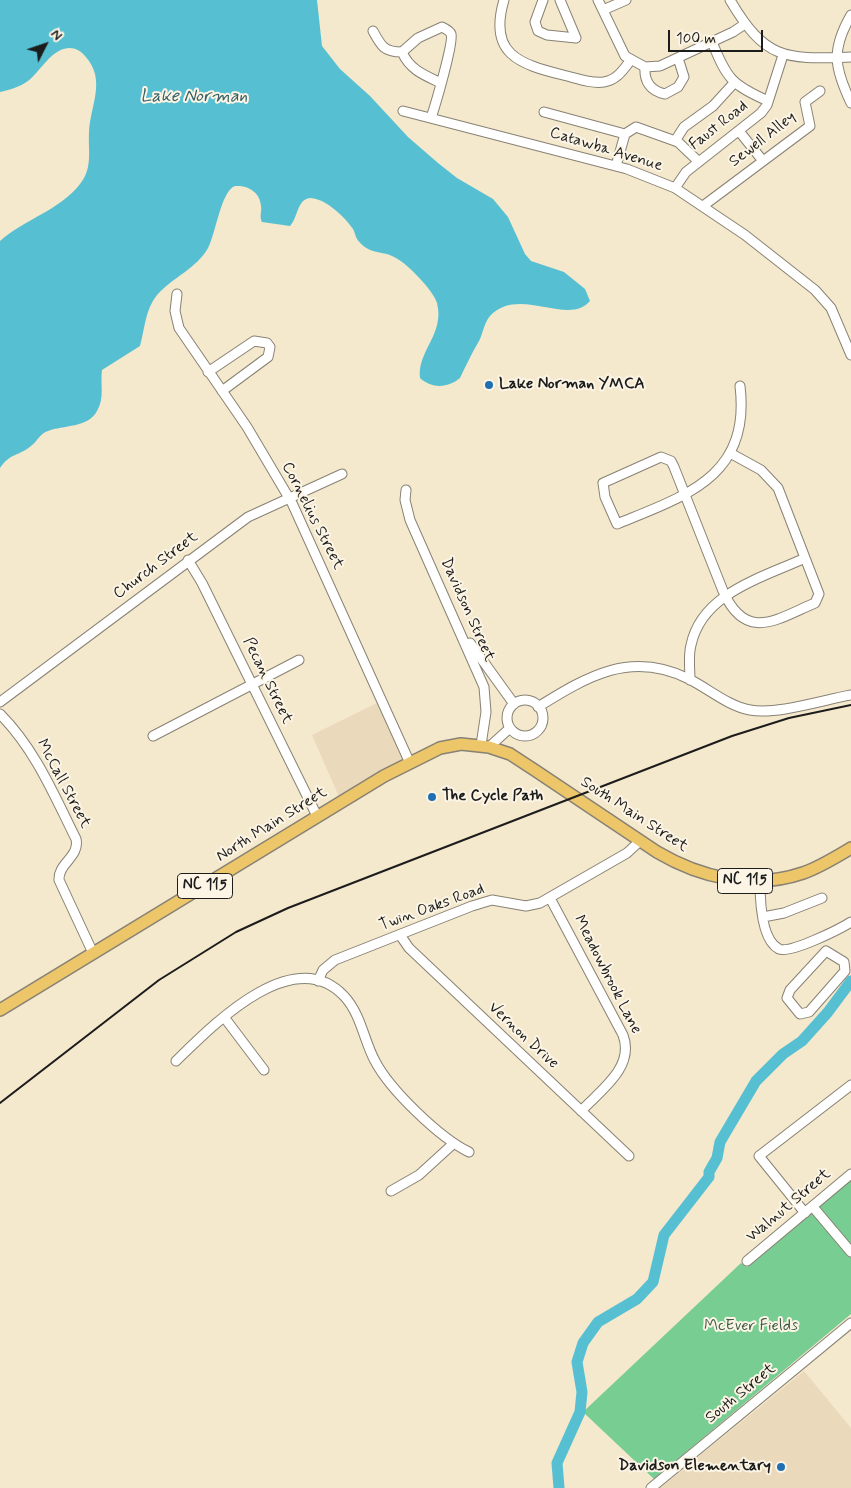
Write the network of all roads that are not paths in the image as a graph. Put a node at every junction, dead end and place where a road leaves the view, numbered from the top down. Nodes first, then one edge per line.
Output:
1 (504, 0) edge
2 (543, 0) edge
3 (560, 0) edge
4 (598, 0) edge
5 (626, 0) edge
6 (730, 0) edge
7 (603, 10) junction
8 (851, 15) edge
9 (745, 24) junction
10 (373, 31) dead end
11 (712, 42) junction
12 (402, 52) junction
13 (783, 55) junction
14 (851, 57) edge
15 (678, 58) junction
16 (836, 58) junction
17 (630, 60) junction
18 (644, 67) junction
19 (441, 83) junction
20 (734, 83) junction
21 (820, 91) dead end
22 (768, 101) junction
23 (851, 103) edge
24 (403, 111) dead end
25 (544, 112) dead end
26 (431, 118) junction
27 (739, 131) junction
28 (625, 134) junction
29 (675, 141) junction
30 (763, 161) junction
31 (699, 162) junction
32 (616, 166) junction
33 (675, 188) junction
34 (703, 206) junction
35 (177, 294) dead end
36 (851, 354) edge
37 (208, 372) junction
38 (740, 386) dead end
39 (222, 391) junction
40 (730, 453) junction
41 (342, 474) dead end
42 (406, 490) dead end
43 (685, 496) junction
44 (289, 498) junction
45 (805, 558) junction
46 (188, 560) junction
47 (725, 596) junction
48 (459, 629) junction
49 (299, 660) dead end
50 (690, 680) junction
51 (251, 684) junction
52 (851, 695) edge
53 (0, 702) edge
54 (514, 704) junction
55 (538, 707) junction
56 (0, 714) edge
57 (510, 728) junction
58 (153, 736) dead end
59 (485, 746) junction
60 (409, 761) junction
61 (546, 777) joint
62 (317, 816) junction
63 (640, 841) junction
64 (851, 848) edge
65 (760, 881) junction
66 (550, 898) junction
67 (822, 898) dead end
68 (763, 917) junction
69 (851, 922) edge
70 (400, 935) junction
71 (820, 938) junction
72 (826, 951) junction
73 (93, 953) junction
74 (318, 981) junction
75 (0, 1010) edge
76 (224, 1017) junction
77 (176, 1061) dead end
78 (264, 1070) dead end
79 (851, 1085) edge
80 (581, 1111) junction
81 (452, 1144) junction
82 (469, 1152) dead end
83 (629, 1156) dead end
84 (851, 1174) edge
85 (391, 1191) dead end
86 (813, 1207) junction
87 (805, 1213) junction
88 (851, 1252) edge
89 (747, 1261) dead end
90 (851, 1323) edge
91 (651, 1488) edge

1 - 17 street
2 - 3 street
4 - 7 street
5 - 7 street
6 - 9 street
7 - 17 street
8 - 16 street
9 - 11 street
9 - 13 street
10 - 12 street
11 - 15 street
11 - 20 street
12 - 19 street
12 - 19 street
13 - 16 street
13 - 22 street, Faust Road
14 - 16 street
15 - 18 street
15 - 18 street
16 - 23 street
17 - 18 street
19 - 26 street
20 - 22 street
20 - 29 street
21 - 30 street, Sewell Alley
22 - 27 street, Faust Road
24 - 26 street, Catawba Avenue
25 - 28 street
26 - 32 street, Catawba Avenue
27 - 30 street
27 - 31 street, Faust Road
28 - 29 street
28 - 32 street
29 - 31 street
30 - 34 street, Sewell Alley
31 - 33 street, Faust Road
32 - 33 street, Catawba Avenue
33 - 34 street, Catawba Avenue
34 - 36 street, Catawba Avenue
35 - 37 street, Cornelius Street
37 - 39 street, Cornelius Street
37 - 39 street
38 - 40 street
39 - 44 street, Cornelius Street
40 - 43 street
40 - 45 street
41 - 44 street, Church Street
42 - 48 street, Davidson Street
43 - 43 street
43 - 47 street
44 - 46 street, Church Street
44 - 60 street, Cornelius Street
45 - 47 street
45 - 47 street
46 - 51 street, Pecan Street
46 - 53 street, Church Street
47 - 50 street
48 - 54 street
48 - 59 street, Davidson Street
49 - 51 street
50 - 52 street
50 - 55 street
51 - 58 street
51 - 62 street, Pecan Street
54 - 55 street
54 - 57 street
55 - 57 street
56 - 73 street, McCall Street
57 - 59 street
59 - 60 main road, North Main Street / NC 115
59 - 61 main road, North Main Street / NC 115
60 - 62 main road, North Main Street / NC 115
61 - 63 main road, South Main Street / NC 115
62 - 73 main road, North Main Street / NC 115
63 - 65 main road, South Main Street / NC 115
63 - 66 street, Twin Oaks Road
64 - 65 main road, South Main Street / NC 115
65 - 68 street
66 - 70 street, Twin Oaks Road
66 - 80 street, Meadowbrook Lane
67 - 68 street
68 - 71 street
69 - 71 street
70 - 74 street, Twin Oaks Road
70 - 80 street, Vernon Drive
71 - 72 street
72 - 72 street
73 - 75 main road, North Main Street / NC 115
74 - 76 street
74 - 81 street
76 - 77 street
76 - 78 street
79 - 87 street
80 - 83 street, Vernon Drive
81 - 82 street
81 - 85 street
84 - 86 street, Walnut Street
86 - 87 street, Walnut Street
86 - 88 street
87 - 89 street, Walnut Street
90 - 91 street, South Street

